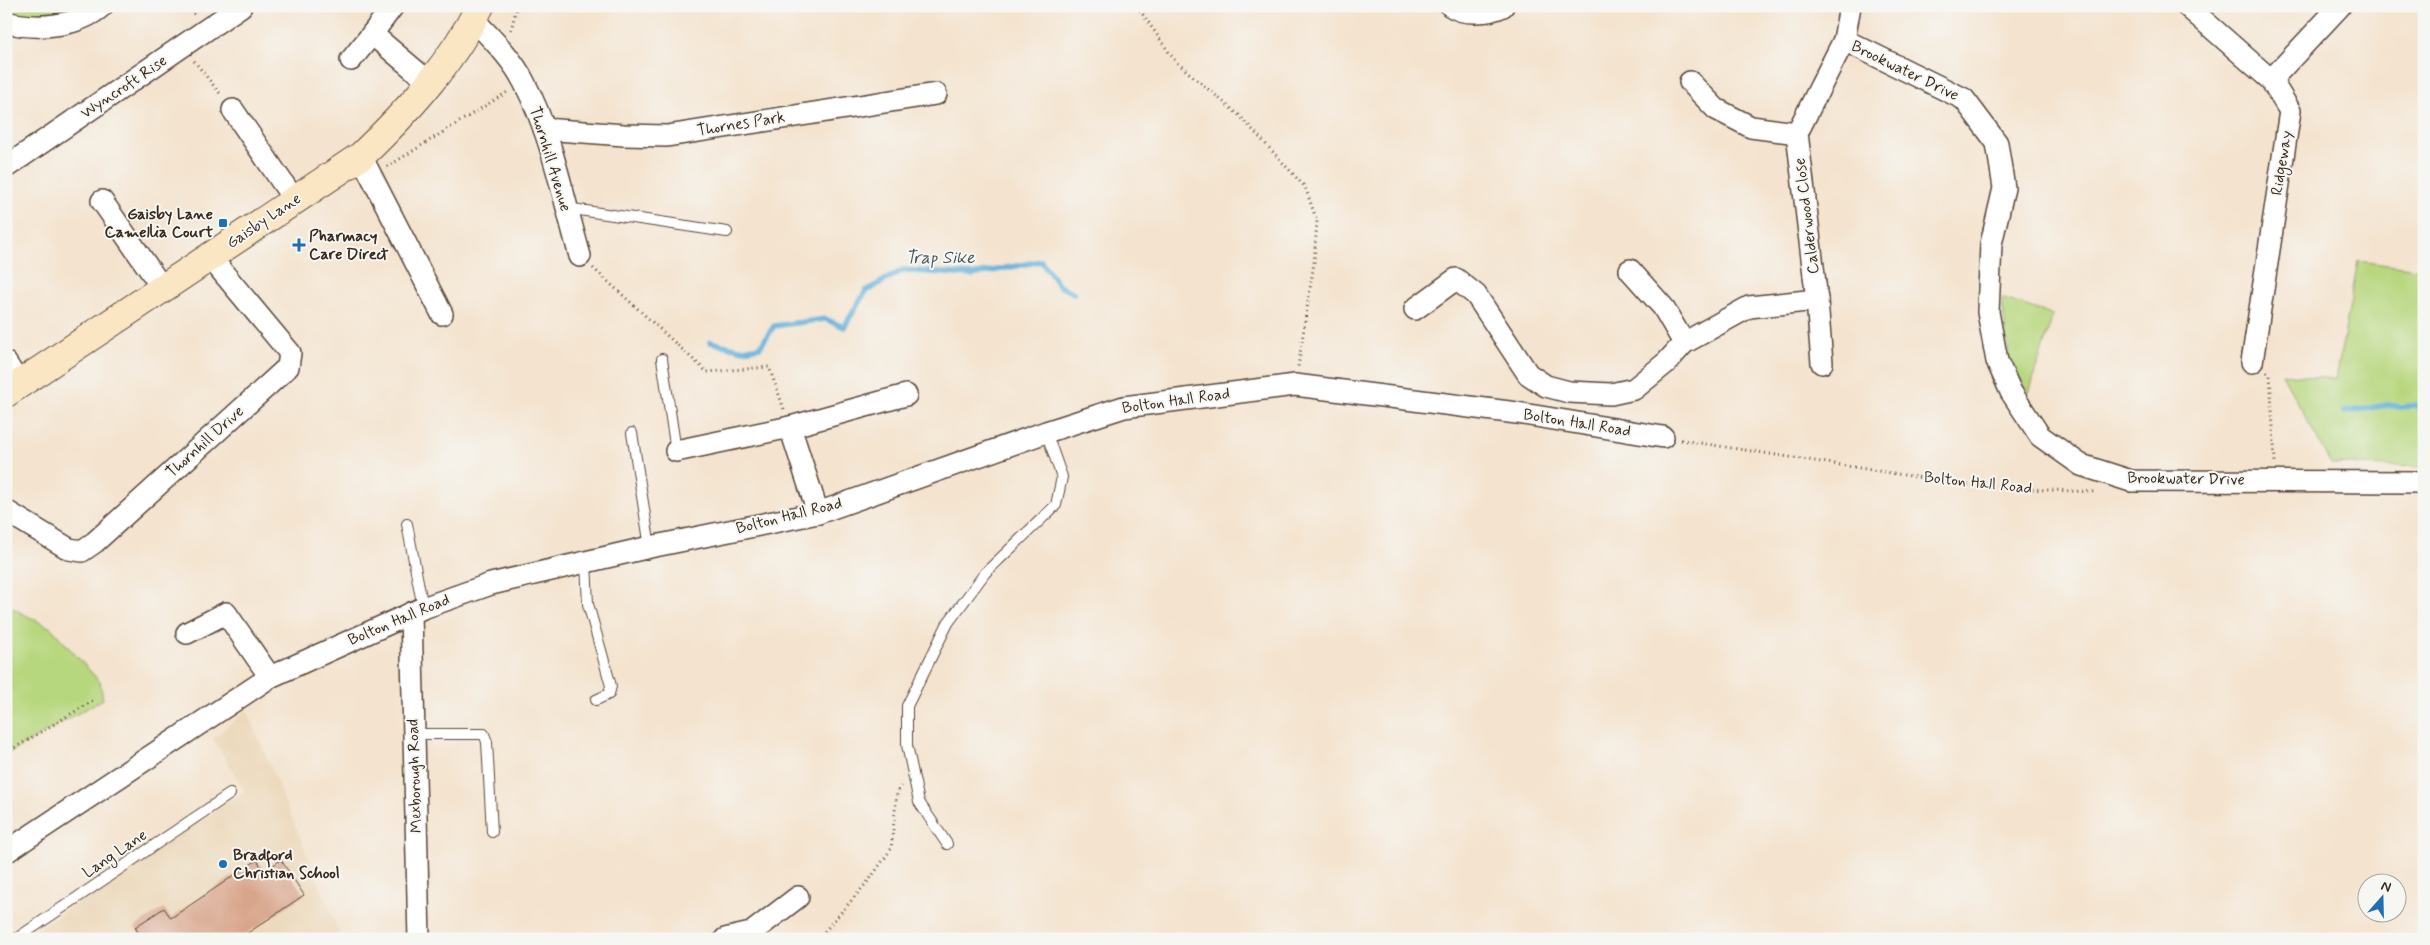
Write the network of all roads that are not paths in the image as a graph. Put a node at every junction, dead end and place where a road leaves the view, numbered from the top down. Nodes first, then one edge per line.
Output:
1 (102, 6) edge
2 (241, 6) edge
3 (393, 6) edge
4 (1450, 6) edge
5 (1503, 6) edge
6 (1850, 6) edge
7 (2187, 6) edge
8 (2340, 6) edge
9 (477, 13) edge
10 (6, 22) edge
11 (372, 34) junction
12 (1844, 40) junction
13 (351, 60) dead end
14 (2271, 80) junction
15 (1690, 82) dead end
16 (430, 83) junction
17 (936, 94) dead end
18 (233, 110) road end
19 (544, 129) junction
20 (1797, 133) junction
21 (367, 166) junction
22 (6, 167) edge
23 (102, 201) dead end
24 (295, 201) junction
25 (566, 208) junction
26 (727, 232) dead end
27 (580, 256) road end
28 (210, 257) junction
29 (1630, 270) dead end
30 (163, 289) junction
31 (1817, 300) junction
32 (1415, 309) dead end
33 (442, 314) dead end
34 (1684, 344) junction
35 (662, 359) dead end
36 (2252, 362) road end
37 (1822, 363) dead end
38 (11, 380) edge
39 (906, 394) dead end
40 (790, 427) junction
41 (1046, 432) junction
42 (632, 433) dead end
43 (1663, 437) road end
44 (676, 451) joint
45 (2424, 482) edge
46 (6, 511) edge
47 (818, 513) junction
48 (407, 524) dead end
49 (650, 547) junction
50 (586, 562) junction
51 (417, 611) junction
52 (187, 633) dead end
53 (270, 677) junction
54 (596, 700) dead end
55 (414, 734) junction
56 (230, 794) dead end
57 (492, 832) dead end
58 (947, 844) dead end
59 (6, 852) edge
60 (798, 897) dead end
61 (16, 939) edge
62 (420, 939) edge
63 (725, 939) edge

1 - 10 street
2 - 22 street, Wyncroft Rise
3 - 11 street
4 - 5 street
6 - 12 street, Brookwater Drive
7 - 14 street, Ridgeway
8 - 14 street
9 - 16 street, Gaisby Lane
9 - 19 street, Thornhill Avenue
11 - 13 street
11 - 16 street
12 - 20 street
12 - 45 street, Brookwater Drive
14 - 36 street, Ridgeway
15 - 20 street
16 - 21 street, Gaisby Lane
17 - 19 street, Thornes Park
18 - 24 street
19 - 25 street, Thornhill Avenue
20 - 31 street, Calderwood Close
21 - 24 street, Gaisby Lane
21 - 33 street
23 - 30 street
24 - 28 street, Gaisby Lane
25 - 26 lane
25 - 27 street, Thornhill Avenue
28 - 30 street, Gaisby Lane
28 - 46 street, Thornhill Drive
29 - 34 street
30 - 38 street, Gaisby Lane
31 - 34 street
31 - 37 street, Calderwood Close
32 - 34 street
35 - 44 lane
39 - 40 street
40 - 44 street
40 - 47 street
41 - 43 street, Bolton Hall Road
41 - 47 street, Bolton Hall Road
41 - 58 lane
42 - 49 lane
47 - 49 street, Bolton Hall Road
48 - 51 lane
49 - 50 street, Bolton Hall Road
50 - 51 street, Bolton Hall Road
50 - 54 lane
51 - 53 street, Bolton Hall Road
51 - 55 street, Mexborough Road
52 - 53 street
53 - 59 street, Bolton Hall Road
55 - 57 lane
55 - 62 street, Mexborough Road
56 - 61 lane, Lang Lane
60 - 63 street

